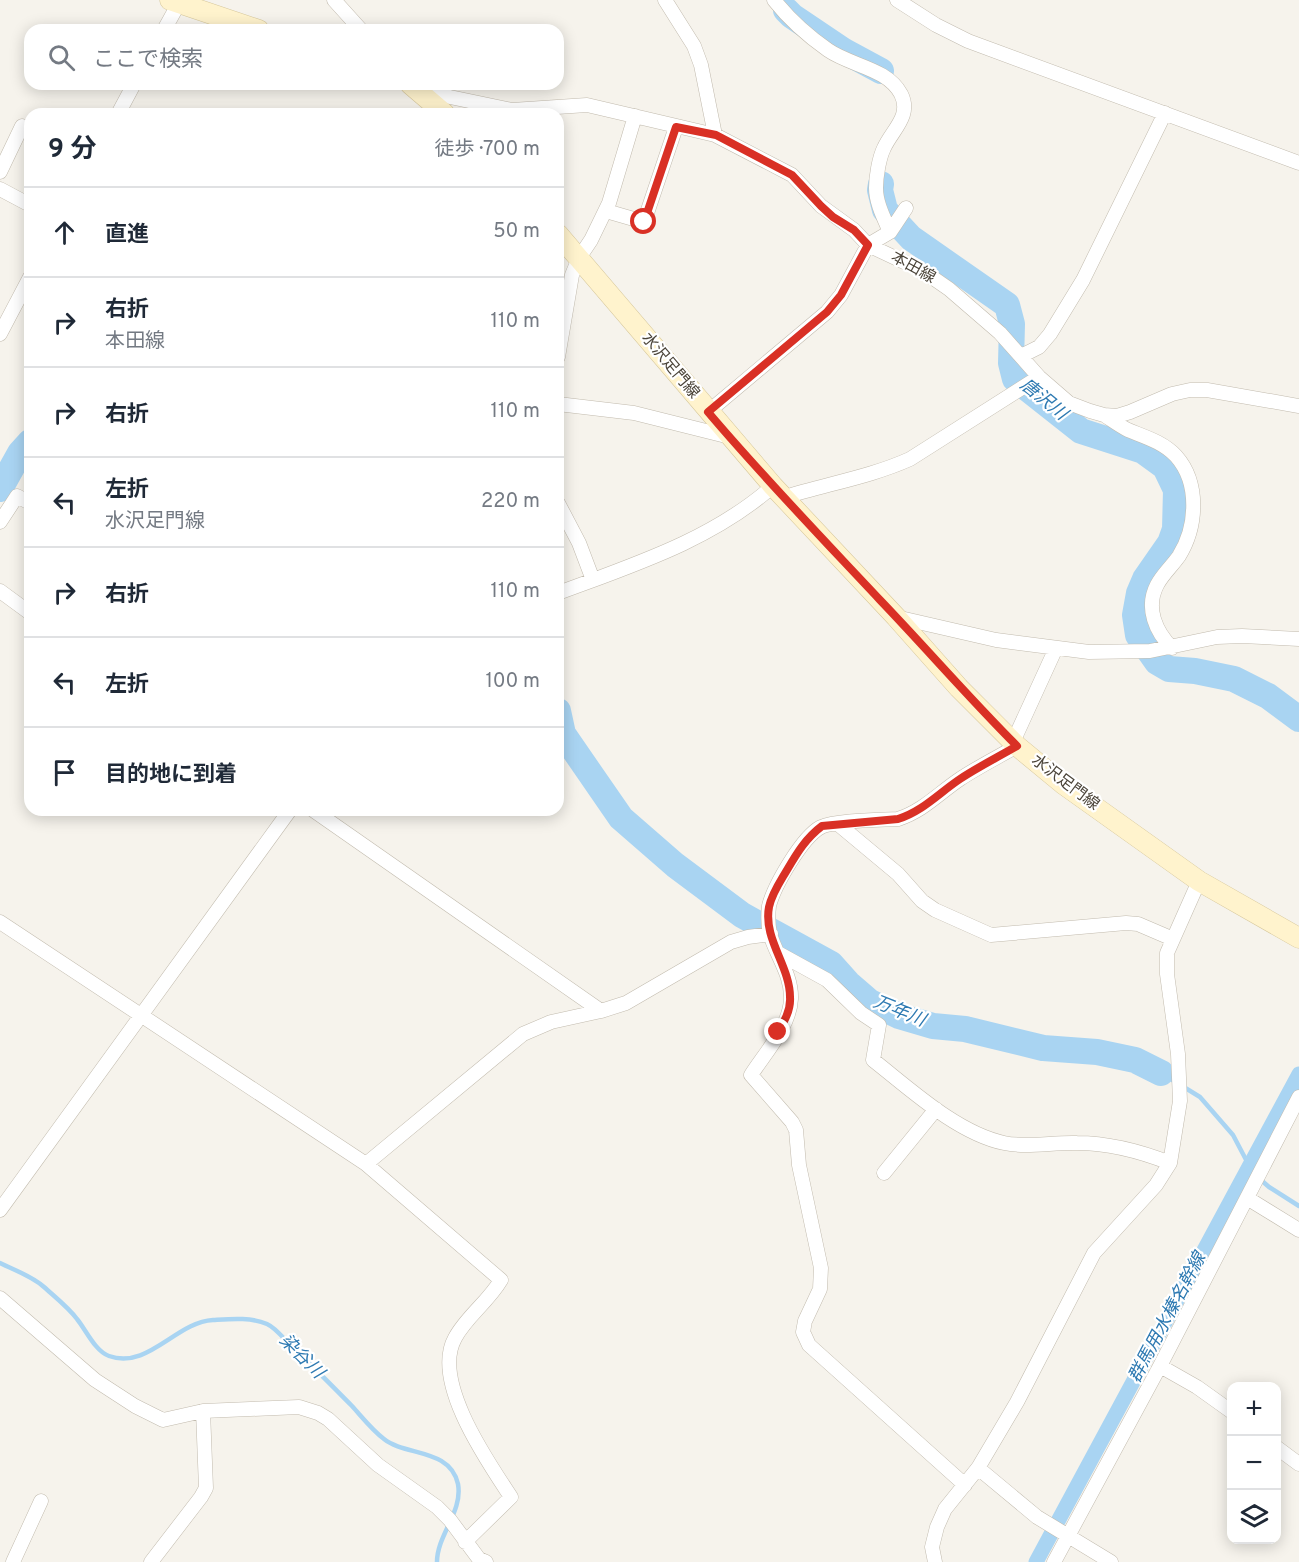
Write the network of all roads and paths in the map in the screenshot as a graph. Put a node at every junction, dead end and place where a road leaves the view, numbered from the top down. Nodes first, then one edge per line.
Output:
1 (334, 0) edge
2 (664, 0) edge
3 (774, 0) edge
4 (897, 0) edge
5 (174, 2) edge
6 (166, 24) edge
7 (241, 24) edge
8 (356, 24) edge
9 (131, 90) edge
10 (418, 90) edge
11 (429, 90) edge
12 (121, 108) edge
13 (438, 108) edge
14 (502, 108) edge
15 (542, 108) edge
16 (1165, 113) junction
17 (634, 116) junction
18 (22, 126) dead end
19 (676, 127) junction
20 (716, 135) junction
21 (1299, 164) edge
22 (0, 172) edge
23 (0, 189) edge
24 (24, 202) edge
25 (906, 208) dead end
26 (606, 211) junction
27 (890, 232) junction
28 (564, 241) edge
29 (868, 245) junction
30 (579, 258) junction
31 (24, 288) edge
32 (564, 322) edge
33 (0, 334) edge
34 (1021, 356) junction
35 (1036, 379) junction
36 (564, 405) edge
37 (1299, 406) edge
38 (708, 412) junction
39 (1104, 416) junction
40 (730, 437) junction
41 (779, 491) junction
42 (24, 500) edge
43 (564, 514) edge
44 (0, 522) edge
45 (593, 580) junction
46 (0, 591) edge
47 (564, 591) edge
48 (24, 609) edge
49 (896, 617) junction
50 (1299, 639) edge
51 (1056, 648) junction
52 (1169, 649) junction
53 (1015, 744) junction
54 (286, 816) edge
55 (322, 816) edge
56 (838, 824) junction
57 (1199, 881) junction
58 (0, 922) edge
59 (771, 934) junction
60 (1299, 938) edge
61 (1173, 939) junction
62 (778, 953) junction
63 (601, 1011) junction
64 (140, 1016) junction
65 (1299, 1097) edge
66 (936, 1109) junction
67 (1170, 1163) junction
68 (366, 1164) junction
69 (884, 1173) dead end
70 (1250, 1191) junction
71 (0, 1210) edge
72 (1299, 1230) edge
73 (0, 1298) edge
74 (1160, 1365) junction
75 (1227, 1408) edge
76 (203, 1411) junction
77 (1281, 1451) edge
78 (1299, 1464) edge
79 (978, 1468) junction
80 (965, 1485) junction
81 (42, 1501) dead end
82 (1069, 1536) junction
83 (465, 1542) junction
84 (13, 1562) edge
85 (151, 1562) edge
86 (486, 1562) edge
87 (935, 1562) edge
88 (1054, 1562) edge
89 (1111, 1562) edge

1 - 8 street
2 - 20 street
3 - 27 street
4 - 16 street
5 - 6 street
5 - 7 main road
9 - 12 street
10 - 13 main road
11 - 14 street, 本田線
15 - 17 street, 本田線
16 - 21 street
16 - 34 street
17 - 19 street, 本田線
17 - 26 street
18 - 22 street
19 - 20 street, 本田線
19 - 26 street
20 - 29 street, 本田線
23 - 24 street
25 - 27 street
26 - 30 street
27 - 29 street
28 - 30 main road, 水沢足門線
29 - 34 street, 本田線
29 - 38 street
30 - 32 street
30 - 38 main road, 水沢足門線
31 - 33 street
34 - 35 street, 本田線
35 - 39 street, 本田線
35 - 41 street
36 - 40 street
37 - 39 street
38 - 40 main road, 水沢足門線
39 - 52 street, 本田線
40 - 41 main road, 水沢足門線
41 - 45 street
41 - 49 main road, 水沢足門線
42 - 44 street
43 - 45 street
45 - 47 street
46 - 48 street
49 - 51 street
49 - 53 main road, 水沢足門線
50 - 52 street
51 - 52 street
51 - 53 street
53 - 56 street
53 - 57 main road, 水沢足門線
54 - 64 street
55 - 63 street
56 - 59 street
56 - 61 street
57 - 60 main road, 水沢足門線
57 - 61 street
58 - 64 street
59 - 62 street
59 - 63 street
61 - 67 street
62 - 66 street
62 - 80 street
63 - 68 street
64 - 68 street
64 - 71 street
65 - 70 street
66 - 67 street
66 - 69 street
67 - 79 street
68 - 83 street
70 - 72 street
70 - 74 street
73 - 76 street
74 - 75 street
74 - 82 street
76 - 83 street
76 - 85 street
77 - 78 street
79 - 80 street
79 - 82 street
80 - 87 street
81 - 84 street
82 - 88 street
82 - 89 street
83 - 86 street

